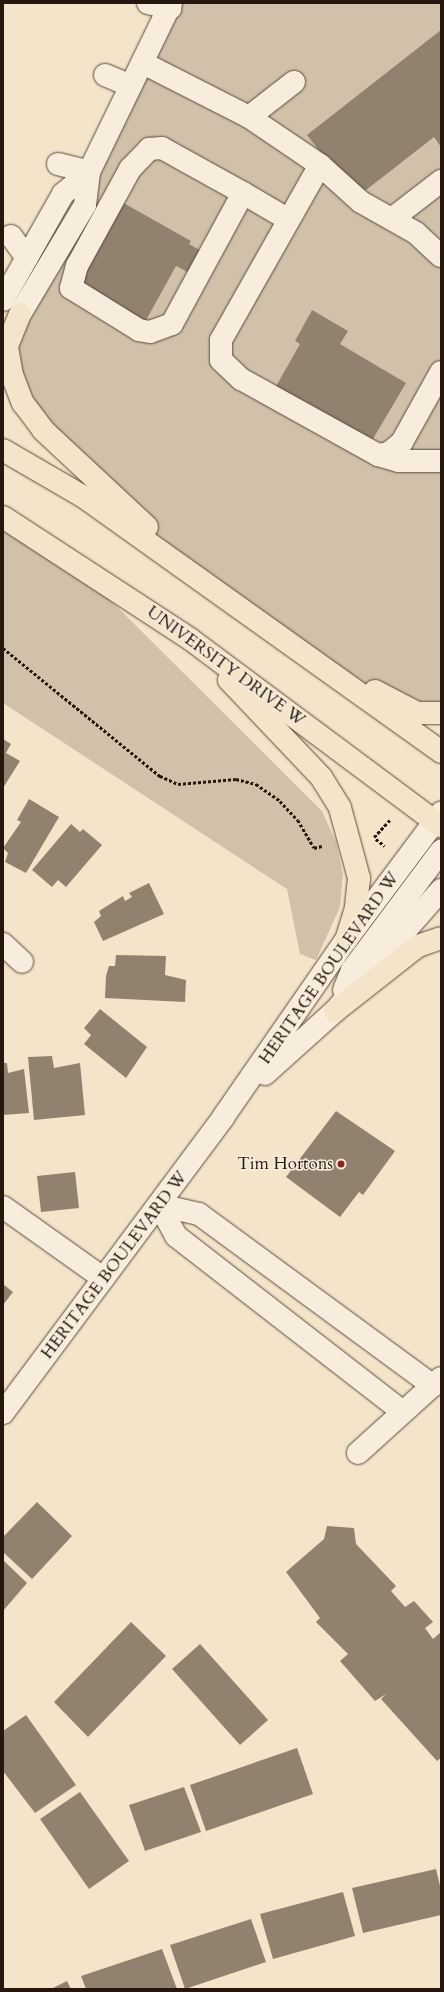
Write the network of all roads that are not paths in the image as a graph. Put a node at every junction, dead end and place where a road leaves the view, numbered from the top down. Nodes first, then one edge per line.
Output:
1 (148, 3) edge
2 (170, 6) edge
3 (143, 62) junction
4 (104, 75) dead end
5 (294, 82) dead end
6 (131, 86) junction
7 (249, 117) junction
8 (58, 164) dead end
9 (320, 165) junction
10 (89, 172) junction
11 (441, 181) edge
12 (243, 193) junction
13 (393, 218) junction
14 (289, 220) junction
15 (12, 236) dead end
16 (441, 256) edge
17 (27, 258) junction
18 (3, 300) edge
19 (20, 314) joint
20 (441, 372) edge
21 (3, 450) edge
22 (378, 455) junction
23 (441, 461) edge
24 (3, 517) edge
25 (193, 573) junction
26 (190, 638) junction
27 (312, 659) junction
28 (441, 713) edge
29 (441, 752) edge
30 (439, 820) edge
31 (441, 851) edge
32 (441, 890) edge
33 (441, 938) edge
34 (346, 940) junction
35 (3, 944) edge
36 (22, 962) dead end
37 (335, 1011) junction
38 (224, 1116) junction
39 (159, 1205) junction
40 (3, 1208) edge
41 (103, 1278) junction
42 (437, 1382) edge
43 (403, 1412) junction
44 (3, 1413) edge
45 (358, 1453) dead end

1 - 2 street
2 - 3 street
3 - 6 street
3 - 7 street
4 - 6 street
5 - 7 street
6 - 10 street
7 - 9 street
8 - 10 street
9 - 13 street
9 - 14 street
10 - 17 street
10 - 19 street
11 - 13 street
12 - 12 street
12 - 14 street
13 - 16 street
14 - 22 street
15 - 17 street
17 - 18 street
19 - 25 main road
20 - 22 street
21 - 25 main road
22 - 23 street
24 - 26 main road, UNIVERSITY DRIVE W
25 - 27 main road
26 - 30 main road, UNIVERSITY DRIVE W
26 - 34 main road
27 - 28 main road
27 - 29 main road
30 - 34 street, HERITAGE BOULEVARD W
31 - 37 street
32 - 37 street, HERITAGE BOULEVARD W
33 - 37 main road
34 - 38 street, HERITAGE BOULEVARD W
35 - 36 street
37 - 38 street, HERITAGE BOULEVARD W
38 - 39 street, HERITAGE BOULEVARD W
39 - 41 street, HERITAGE BOULEVARD W
39 - 42 street
39 - 43 street
40 - 41 street
41 - 44 street, HERITAGE BOULEVARD W
42 - 43 street
43 - 45 street

